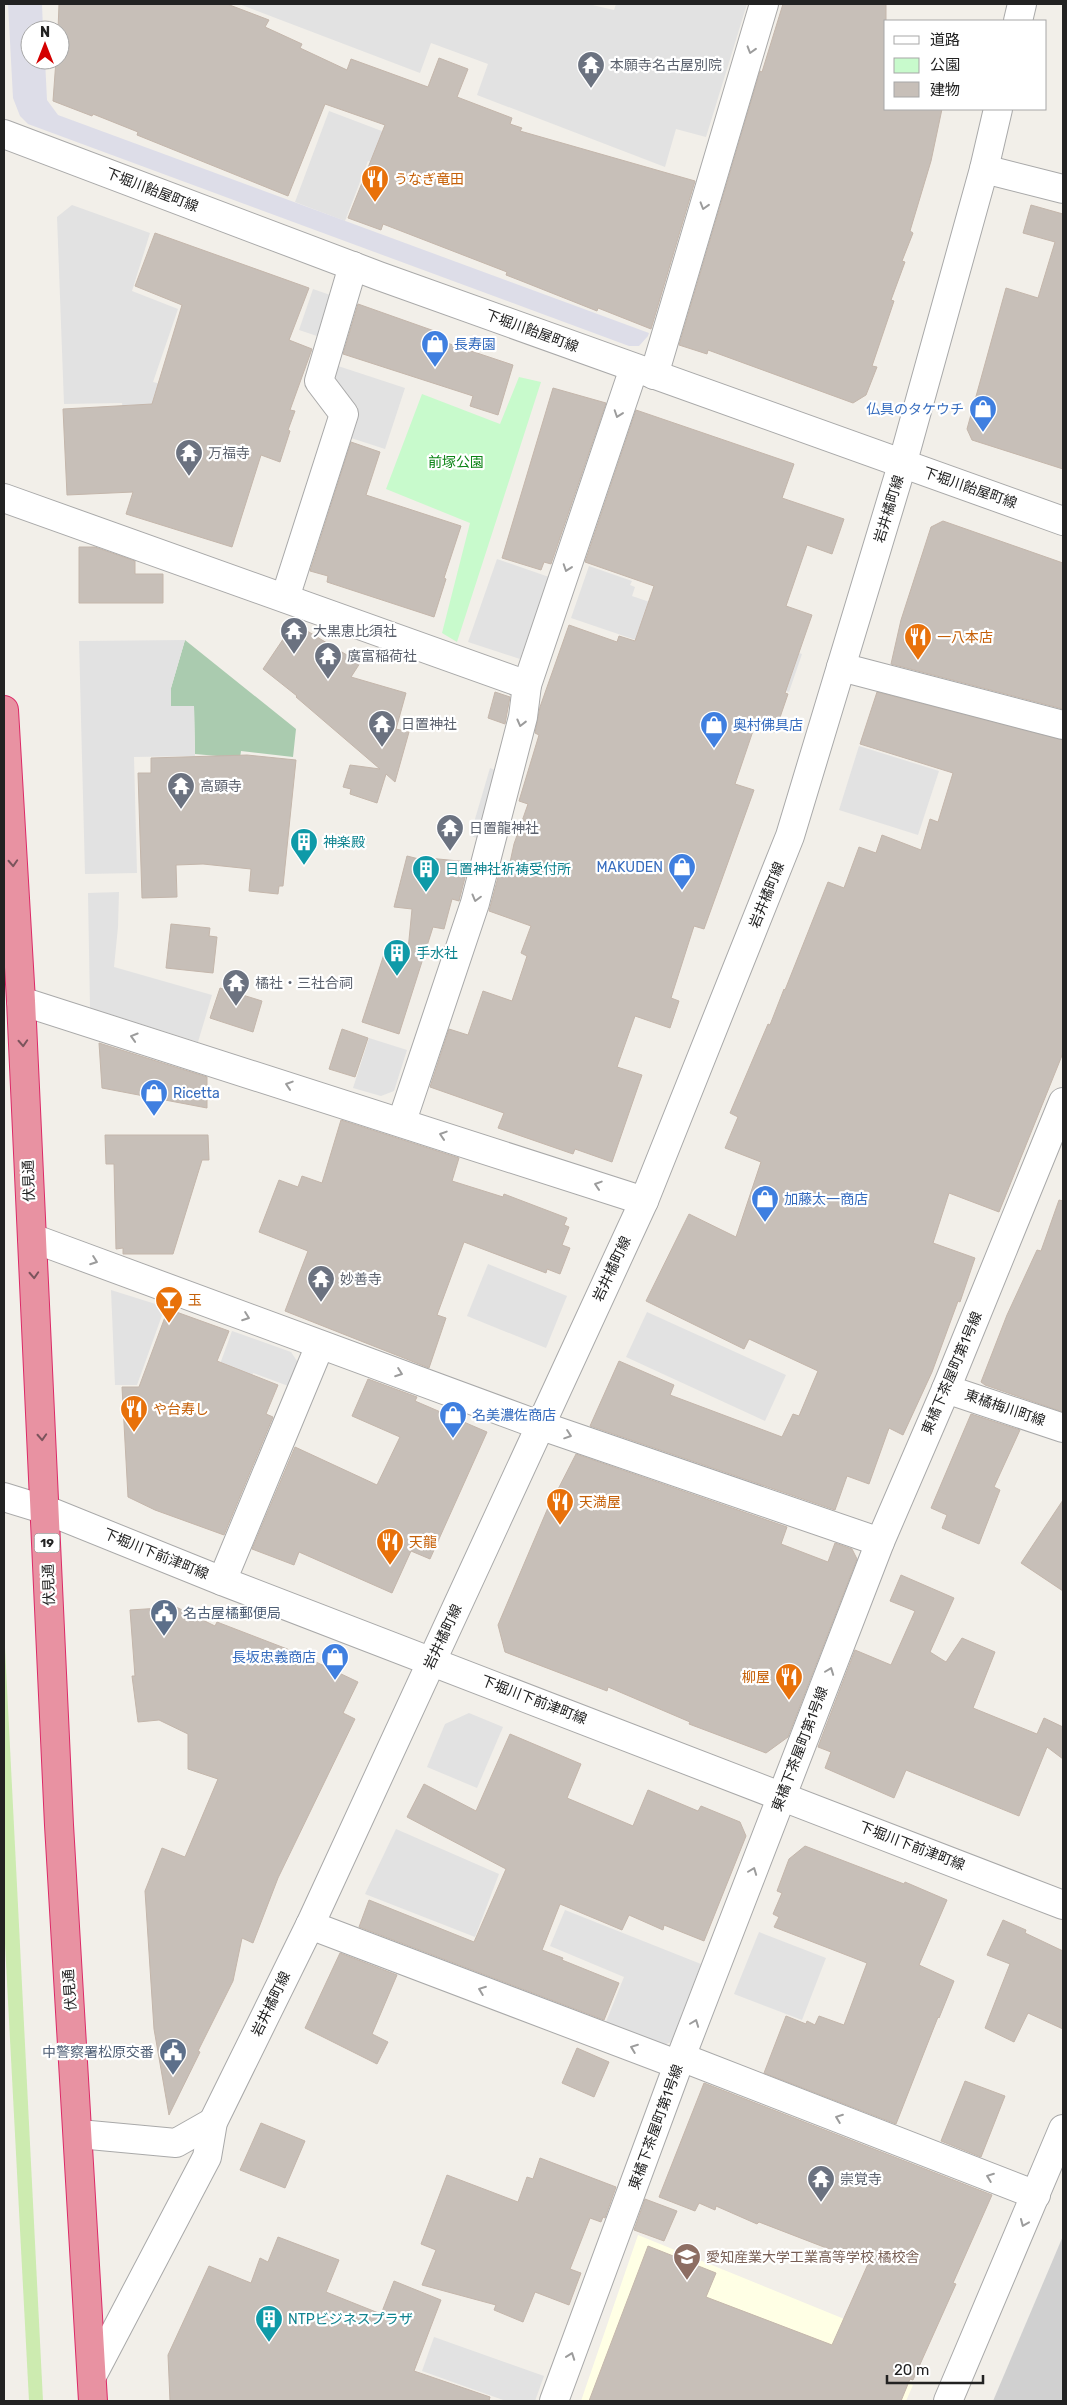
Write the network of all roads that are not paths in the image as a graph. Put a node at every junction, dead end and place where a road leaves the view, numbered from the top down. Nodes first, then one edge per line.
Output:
1 (764, 4) edge
2 (1022, 4) edge
3 (1018, 20) edge
4 (998, 110) edge
5 (4, 134) edge
6 (984, 169) junction
7 (1063, 189) edge
8 (353, 266) junction
9 (644, 371) junction
10 (902, 465) junction
11 (4, 498) edge
12 (1063, 521) edge
13 (284, 598) junction
14 (841, 667) junction
15 (527, 685) junction
16 (4, 710) edge
17 (1063, 725) edge
18 (21, 1001) junction
19 (1063, 1102) edge
20 (402, 1121) junction
21 (644, 1201) junction
22 (32, 1238) junction
23 (320, 1345) junction
24 (946, 1389) junction
25 (540, 1425) junction
26 (1063, 1428) edge
27 (4, 1497) edge
28 (46, 1510) junction
29 (880, 1542) junction
30 (222, 1581) junction
31 (432, 1661) junction
32 (782, 1795) junction
33 (1063, 1905) edge
34 (310, 1925) junction
35 (680, 2061) junction
36 (213, 2122) junction
37 (1063, 2129) edge
38 (79, 2134) junction
39 (1036, 2195) junction
40 (92, 2389) edge
41 (554, 2401) edge
42 (948, 2401) edge

1 -> 9 street
2 - 3 street
4 - 6 street, 岩井橘町線
5 - 8 street, 下堀川飴屋町線
6 - 7 street
6 - 10 street, 岩井橘町線
8 - 9 street, 下堀川飴屋町線
8 - 13 street
9 - 10 street, 下堀川飴屋町線
9 -> 15 street
10 - 12 street, 下堀川飴屋町線
10 - 14 street, 岩井橘町線
11 - 13 street
13 - 15 street
14 - 17 street
14 - 21 street, 岩井橘町線
15 -> 20 street
16 -> 18 highway, 伏見通 / 19
20 -> 18 street
18 -> 22 highway, 伏見通 / 19
19 - 24 street, 東橘下茶屋町第1号線
21 -> 20 street
21 - 25 street, 岩井橘町線
22 -> 23 street
22 -> 28 highway, 伏見通 / 19
23 -> 25 street
23 - 30 street
24 - 26 street, 東橘梅川町線
24 - 29 street, 東橘下茶屋町第1号線
25 -> 29 street
25 - 31 street, 岩井橘町線
27 - 28 street, 下堀川下前津町線
28 - 30 street, 下堀川下前津町線
28 - 38 highway, 伏見通 / 19
32 -> 29 street, 東橘下茶屋町第1号線
30 - 31 street, 下堀川下前津町線
31 - 32 street, 下堀川下前津町線
31 - 34 street, 岩井橘町線
32 - 33 street, 下堀川下前津町線
35 -> 32 street, 東橘下茶屋町第1号線
35 -> 34 street
34 - 36 street, 岩井橘町線
39 -> 35 street
41 -> 35 street, 東橘下茶屋町第1号線
36 - 38 street
36 - 40 street, 岩井橘町線
37 - 39 street
38 - 40 highway, 伏見通 / 19
39 -> 42 street

